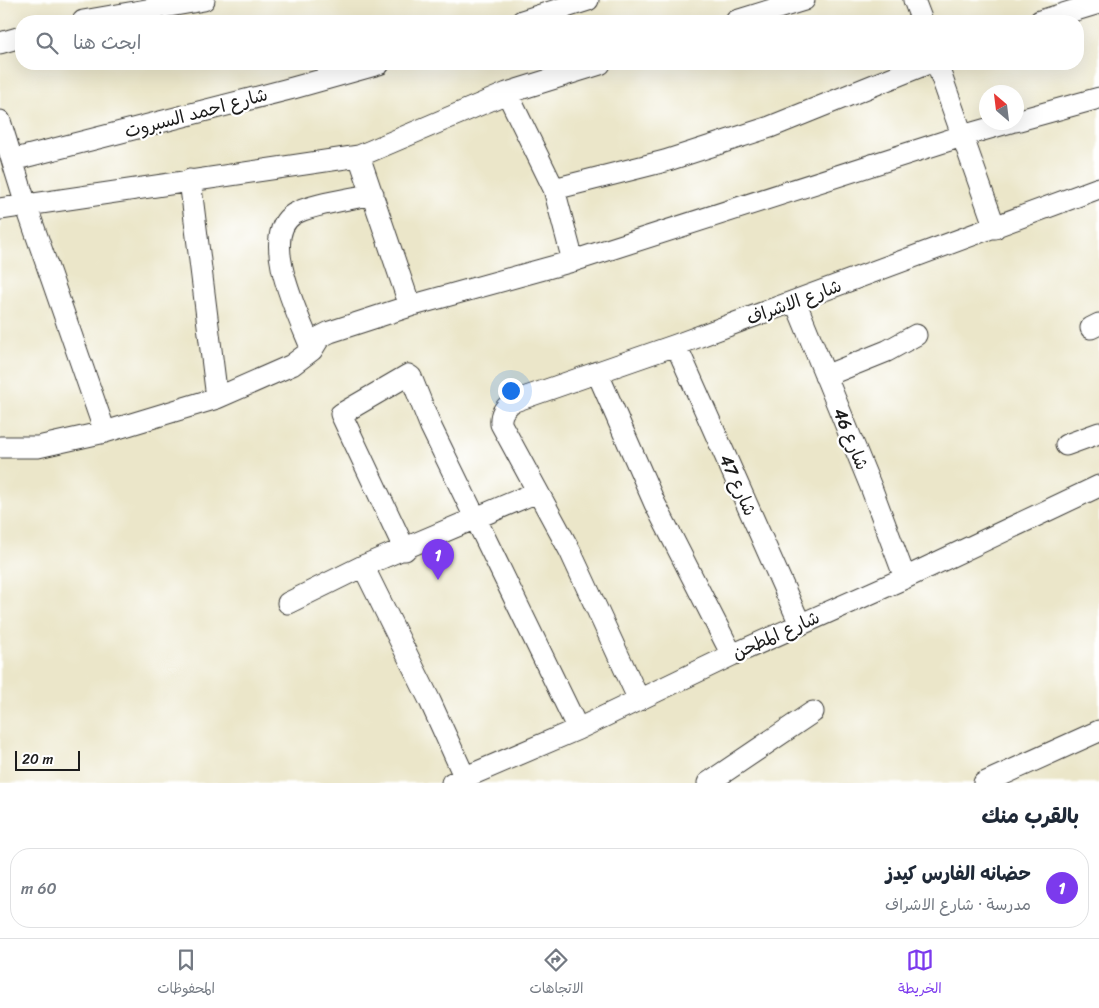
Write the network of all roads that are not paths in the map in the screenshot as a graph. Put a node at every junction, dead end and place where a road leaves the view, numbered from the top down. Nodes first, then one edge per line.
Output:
1 (204, 0) edge
2 (588, 0) edge
3 (804, 0) edge
4 (914, 0) edge
5 (1099, 3) edge
6 (118, 15) edge
7 (541, 15) edge
8 (755, 15) edge
9 (920, 15) edge
10 (1060, 15) edge
11 (15, 39) edge
12 (0, 43) edge
13 (358, 70) edge
14 (581, 70) edge
15 (911, 70) edge
16 (939, 70) edge
17 (507, 93) junction
18 (1099, 98) edge
19 (1024, 119) edge
20 (0, 121) edge
21 (983, 130) edge
22 (962, 136) junction
23 (359, 156) junction
24 (12, 160) junction
25 (190, 180) junction
26 (1099, 188) edge
27 (554, 189) junction
28 (373, 194) junction
29 (26, 205) junction
30 (0, 209) edge
31 (995, 228) junction
32 (573, 260) junction
33 (795, 301) junction
34 (410, 306) junction
35 (916, 334) dead end
36 (676, 345) junction
37 (312, 350) junction
38 (597, 372) junction
39 (825, 376) junction
40 (217, 398) junction
41 (105, 432) junction
42 (1099, 432) edge
43 (1066, 445) dead end
44 (0, 447) edge
45 (1099, 486) edge
46 (537, 492) junction
47 (474, 518) junction
48 (405, 550) junction
49 (363, 566) junction
50 (905, 578) junction
51 (288, 603) dead end
52 (800, 624) junction
53 (732, 655) junction
54 (639, 700) junction
55 (813, 712) dead end
56 (578, 729) junction
57 (1099, 731) edge
58 (458, 781) edge
59 (708, 783) edge
60 (984, 783) edge

1 - 6 street
2 - 7 street
3 - 8 street
4 - 9 street
5 - 10 street
11 - 12 street
13 - 24 street, شارع احمد السبروت
14 - 17 street
15 - 27 street
16 - 22 street
17 - 23 street
17 - 27 street
18 - 19 street
20 - 24 street
21 - 22 street
22 - 31 street
22 - 32 street
23 - 25 street
23 - 28 street
24 - 29 street
25 - 29 street
25 - 40 street
26 - 31 street, شارع الاشراف
27 - 32 street
28 - 34 street
28 - 37 street
29 - 30 street
29 - 41 street
31 - 33 street, شارع الاشراف
32 - 34 street
33 - 36 street, شارع الاشراف
33 - 39 street, شارع 46
34 - 37 street
35 - 39 street
36 - 38 street, شارع الاشراف
36 - 52 street, شارع 47
37 - 40 street
38 - 46 street, شارع الاشراف
38 - 53 street
39 - 50 street, شارع 46
40 - 41 street
41 - 44 street
42 - 43 street
45 - 50 street, شارع المطحن
46 - 47 street
46 - 54 street
47 - 48 street
47 - 48 street
47 - 56 street
48 - 49 street
49 - 51 street
49 - 58 street
50 - 52 street, شارع المطحن
52 - 53 street, شارع المطحن
53 - 54 street, شارع المطحن
54 - 56 street, شارع المطحن
55 - 59 street
56 - 58 street, شارع المطحن
57 - 60 street

